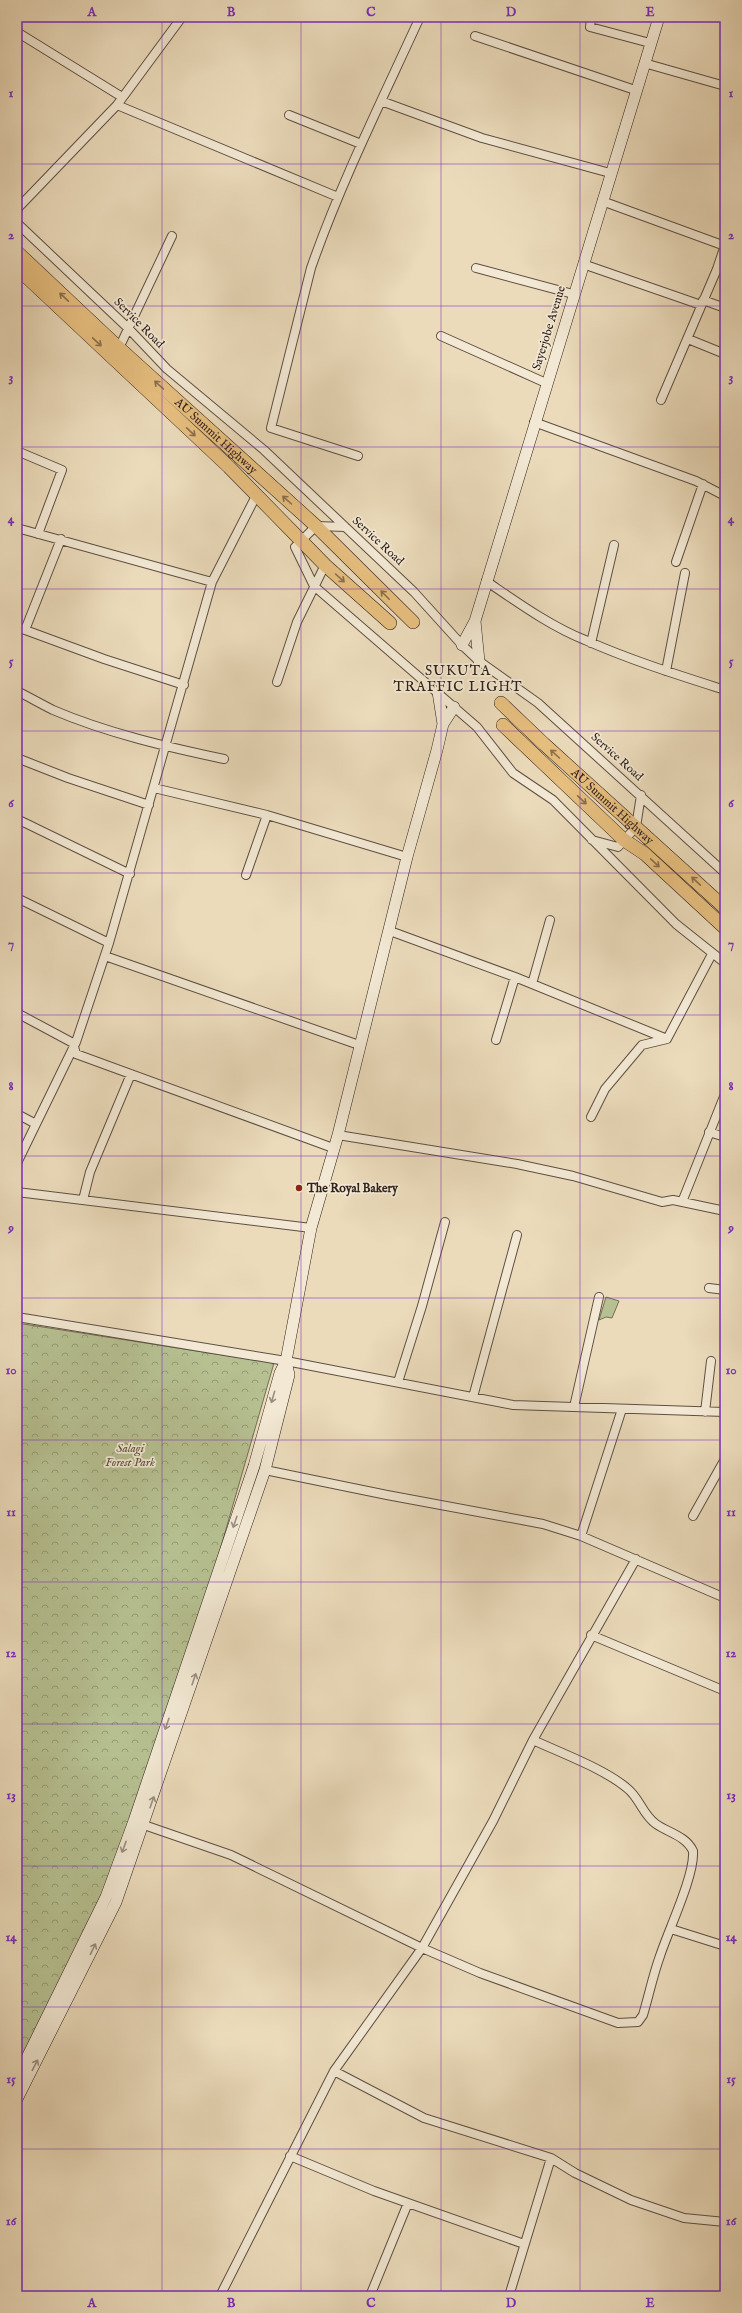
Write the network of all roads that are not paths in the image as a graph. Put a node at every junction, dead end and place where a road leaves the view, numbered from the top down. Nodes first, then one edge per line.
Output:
1 (182, 17) edge
2 (420, 17) edge
3 (585, 17) edge
4 (659, 17) edge
5 (17, 32) edge
6 (475, 36) dead end
7 (650, 43) junction
8 (644, 63) junction
9 (725, 86) edge
10 (635, 90) junction
11 (122, 97) junction
12 (381, 101) junction
13 (117, 105) junction
14 (290, 115) dead end
15 (361, 144) junction
16 (610, 173) junction
17 (338, 197) junction
18 (602, 200) junction
19 (17, 209) edge
20 (17, 223) edge
21 (172, 236) dead end
22 (725, 245) edge
23 (17, 252) edge
24 (583, 264) junction
25 (17, 268) edge
26 (476, 268) dead end
27 (573, 294) junction
28 (702, 303) junction
29 (725, 308) edge
30 (129, 329) junction
31 (441, 336) dead end
32 (688, 340) junction
33 (119, 348) junction
34 (725, 354) edge
35 (546, 383) junction
36 (661, 400) dead end
37 (534, 422) junction
38 (17, 451) edge
39 (358, 456) dead end
40 (703, 484) junction
41 (256, 496) junction
42 (725, 496) edge
43 (316, 526) junction
44 (345, 527) junction
45 (17, 528) edge
46 (38, 534) junction
47 (60, 539) junction
48 (302, 542) junction
49 (614, 545) dead end
50 (676, 562) dead end
51 (325, 565) junction
52 (685, 573) dead end
53 (486, 581) junction
54 (212, 582) junction
55 (314, 586) junction
56 (475, 621) junction
57 (413, 622) dead end
58 (390, 623) dead end
59 (21, 629) edge
60 (591, 642) junction
61 (462, 645) junction
62 (479, 661) junction
63 (666, 671) junction
64 (277, 682) dead end
65 (184, 685) junction
66 (725, 690) edge
67 (17, 692) edge
68 (438, 692) junction
69 (501, 703) dead end
70 (454, 707) junction
71 (443, 724) junction
72 (502, 725) dead end
73 (166, 745) junction
74 (17, 758) edge
75 (224, 759) dead end
76 (154, 788) junction
77 (641, 795) junction
78 (149, 805) junction
79 (267, 815) junction
80 (17, 819) edge
81 (636, 827) junction
82 (591, 840) junction
83 (624, 840) junction
84 (407, 857) junction
85 (725, 873) edge
86 (130, 874) junction
87 (246, 875) dead end
88 (17, 898) edge
89 (725, 908) edge
90 (550, 920) dead end
91 (725, 928) edge
92 (390, 932) junction
93 (109, 943) junction
94 (712, 954) junction
95 (105, 956) junction
96 (725, 963) edge
97 (515, 977) junction
98 (532, 984) junction
99 (17, 1013) edge
100 (667, 1039) junction
101 (496, 1040) dead end
102 (358, 1045) junction
103 (73, 1047) junction
104 (131, 1074) junction
105 (725, 1094) edge
106 (17, 1114) edge
107 (590, 1117) dead end
108 (36, 1124) junction
109 (709, 1132) junction
110 (338, 1135) junction
111 (725, 1137) edge
112 (333, 1148) junction
113 (17, 1163) edge
114 (17, 1192) edge
115 (83, 1200) junction
116 (682, 1202) junction
117 (725, 1211) edge
118 (444, 1222) dead end
119 (312, 1228) junction
120 (517, 1235) dead end
121 (709, 1288) dead end
122 (725, 1290) edge
123 (599, 1297) dead end
124 (17, 1317) edge
125 (286, 1361) junction
126 (711, 1361) dead end
127 (398, 1382) junction
128 (473, 1397) junction
129 (574, 1407) junction
130 (622, 1408) junction
131 (705, 1412) junction
132 (725, 1412) edge
133 (725, 1459) edge
134 (265, 1470) junction
135 (693, 1516) dead end
136 (581, 1536) junction
137 (636, 1558) junction
138 (725, 1598) edge
139 (591, 1635) junction
140 (725, 1691) edge
141 (533, 1740) junction
142 (144, 1825) junction
143 (671, 1929) junction
144 (725, 1946) edge
145 (422, 1948) junction
146 (334, 2071) junction
147 (17, 2078) edge
148 (17, 2099) edge
149 (290, 2156) junction
150 (552, 2158) junction
151 (408, 2203) junction
152 (725, 2222) edge
153 (524, 2244) junction
154 (220, 2296) edge
155 (370, 2296) edge
156 (508, 2296) edge

1 - 11 street
2 - 12 street
3 - 7 street
4 - 7 street, Sayerjobe Avenue
5 - 11 street
6 - 10 street
7 - 8 street, Sayerjobe Avenue
8 - 9 street
8 - 10 street, Sayerjobe Avenue
10 - 16 street, Sayerjobe Avenue
11 - 13 street
12 - 15 street
12 - 16 street
13 - 17 street
13 - 19 street
14 - 15 street
15 - 17 street
16 - 18 street, Sayerjobe Avenue
17 - 39 street
18 - 22 street
18 - 24 street, Sayerjobe Avenue
20 - 30 street, Service Road
21 - 30 street
22 - 28 street
33 -> 23 main road, AU Summit Highway
24 - 27 street, Sayerjobe Avenue
24 - 28 street
25 -> 41 main road, AU Summit Highway
26 - 27 street
27 - 35 street, Sayerjobe Avenue
28 - 29 street
28 - 32 street
30 - 33 street
30 - 44 street, Service Road
31 - 35 street
32 - 34 street
32 - 36 street
43 -> 33 main road, AU Summit Highway
35 - 37 street, Sayerjobe Avenue
37 - 40 street
37 - 53 street, Sayerjobe Avenue
38 - 46 street
40 - 42 street
40 - 50 street
41 - 48 main road, AU Summit Highway
41 - 54 street
43 - 44 street
43 - 48 street
57 -> 43 main road, AU Summit Highway
44 - 61 street, Service Road
45 - 46 street
46 - 47 street
47 - 54 street
47 - 59 street
48 - 51 main road, AU Summit Highway
48 - 55 street
49 - 60 street
51 - 55 street
51 -> 58 main road, AU Summit Highway
52 - 63 street
53 - 56 street, Sayerjobe Avenue
53 - 60 street
54 - 65 street
55 - 64 street
55 - 68 street
56 - 61 street, Sayerjobe Avenue
56 - 62 street
59 - 65 street
60 - 63 street
61 - 62 street, Service Road
62 - 77 street, Service Road
63 - 66 street
65 - 73 street
67 - 73 street
68 - 70 street
68 - 71 street
81 -> 69 main road, AU Summit Highway
70 - 71 street
70 - 82 street
71 - 84 street
72 -> 83 main road, AU Summit Highway
73 - 75 street
73 - 76 street
74 - 78 street
76 - 78 street
76 - 79 street
77 - 81 street
77 - 85 street, Service Road
78 - 86 street
79 - 84 street
79 - 87 street
80 - 86 street
81 - 83 street
89 -> 81 main road, AU Summit Highway
82 - 83 street
82 - 94 street
83 -> 91 main road, AU Summit Highway
84 - 92 street
86 - 93 street
88 - 93 street
90 - 98 street
92 - 97 street
92 - 102 street
93 - 95 street
94 - 96 street
94 - 100 street
95 - 102 street
95 - 103 street
97 - 98 street
97 - 101 street
98 - 100 street
99 - 103 street
100 - 107 street
102 - 110 street
103 - 104 street
103 - 108 street
104 - 112 street
104 - 115 street
105 - 109 street
106 - 108 street
108 - 113 street
109 - 111 street
109 - 116 street
110 - 112 street
110 - 116 street
112 - 119 street
114 - 115 street
115 - 119 street
116 - 117 street
118 - 127 street
119 - 125 street
120 - 128 street
121 - 122 street
123 - 129 street
124 - 125 street
125 - 127 street
125 - 134 street
125 -> 147 street
126 - 131 street
127 - 128 street
128 - 129 street
129 - 130 street
130 - 131 street
130 - 136 street
131 - 132 street
133 - 135 street
134 - 136 street
142 -> 134 street
136 - 137 street
137 - 138 street
137 - 139 street
139 - 140 street
139 - 141 street
141 - 143 street
141 - 145 street
142 - 145 street
148 -> 142 street
143 - 144 street
143 - 145 street
145 - 146 street
146 - 149 street
146 - 150 street
149 - 151 street
149 - 154 street
150 - 152 street
150 - 153 street
151 - 153 street
151 - 155 street
153 - 156 street

